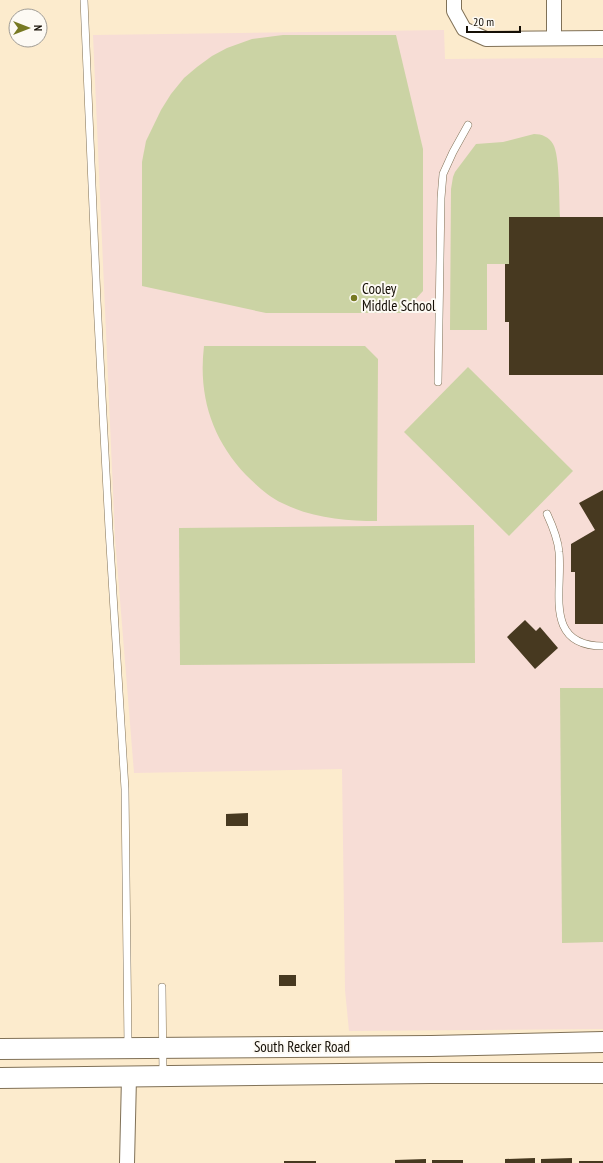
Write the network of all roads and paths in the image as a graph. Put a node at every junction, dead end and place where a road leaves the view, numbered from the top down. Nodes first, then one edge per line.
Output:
1 (84, 0) edge
2 (454, 0) edge
3 (554, 0) edge
4 (554, 38) junction
5 (603, 38) edge
6 (468, 125) dead end
7 (438, 382) dead end
8 (547, 514) dead end
9 (603, 646) edge
10 (162, 987) dead end
11 (603, 1042) edge
12 (128, 1048) junction
13 (163, 1048) junction
14 (0, 1049) edge
15 (603, 1073) edge
16 (129, 1076) junction
17 (163, 1076) junction
18 (0, 1078) edge
19 (127, 1163) edge

1 - 12 lane
2 - 4 street
3 - 4 street
4 - 5 street
6 - 7 lane
8 - 9 lane
10 - 13 lane
11 - 13 main road, South Recker Road
12 - 13 main road, South Recker Road
12 - 14 main road, South Recker Road
13 - 17 lane
15 - 17 main road, South Recker Road
16 - 17 main road, South Recker Road
16 - 18 main road, South Recker Road
16 - 19 street

